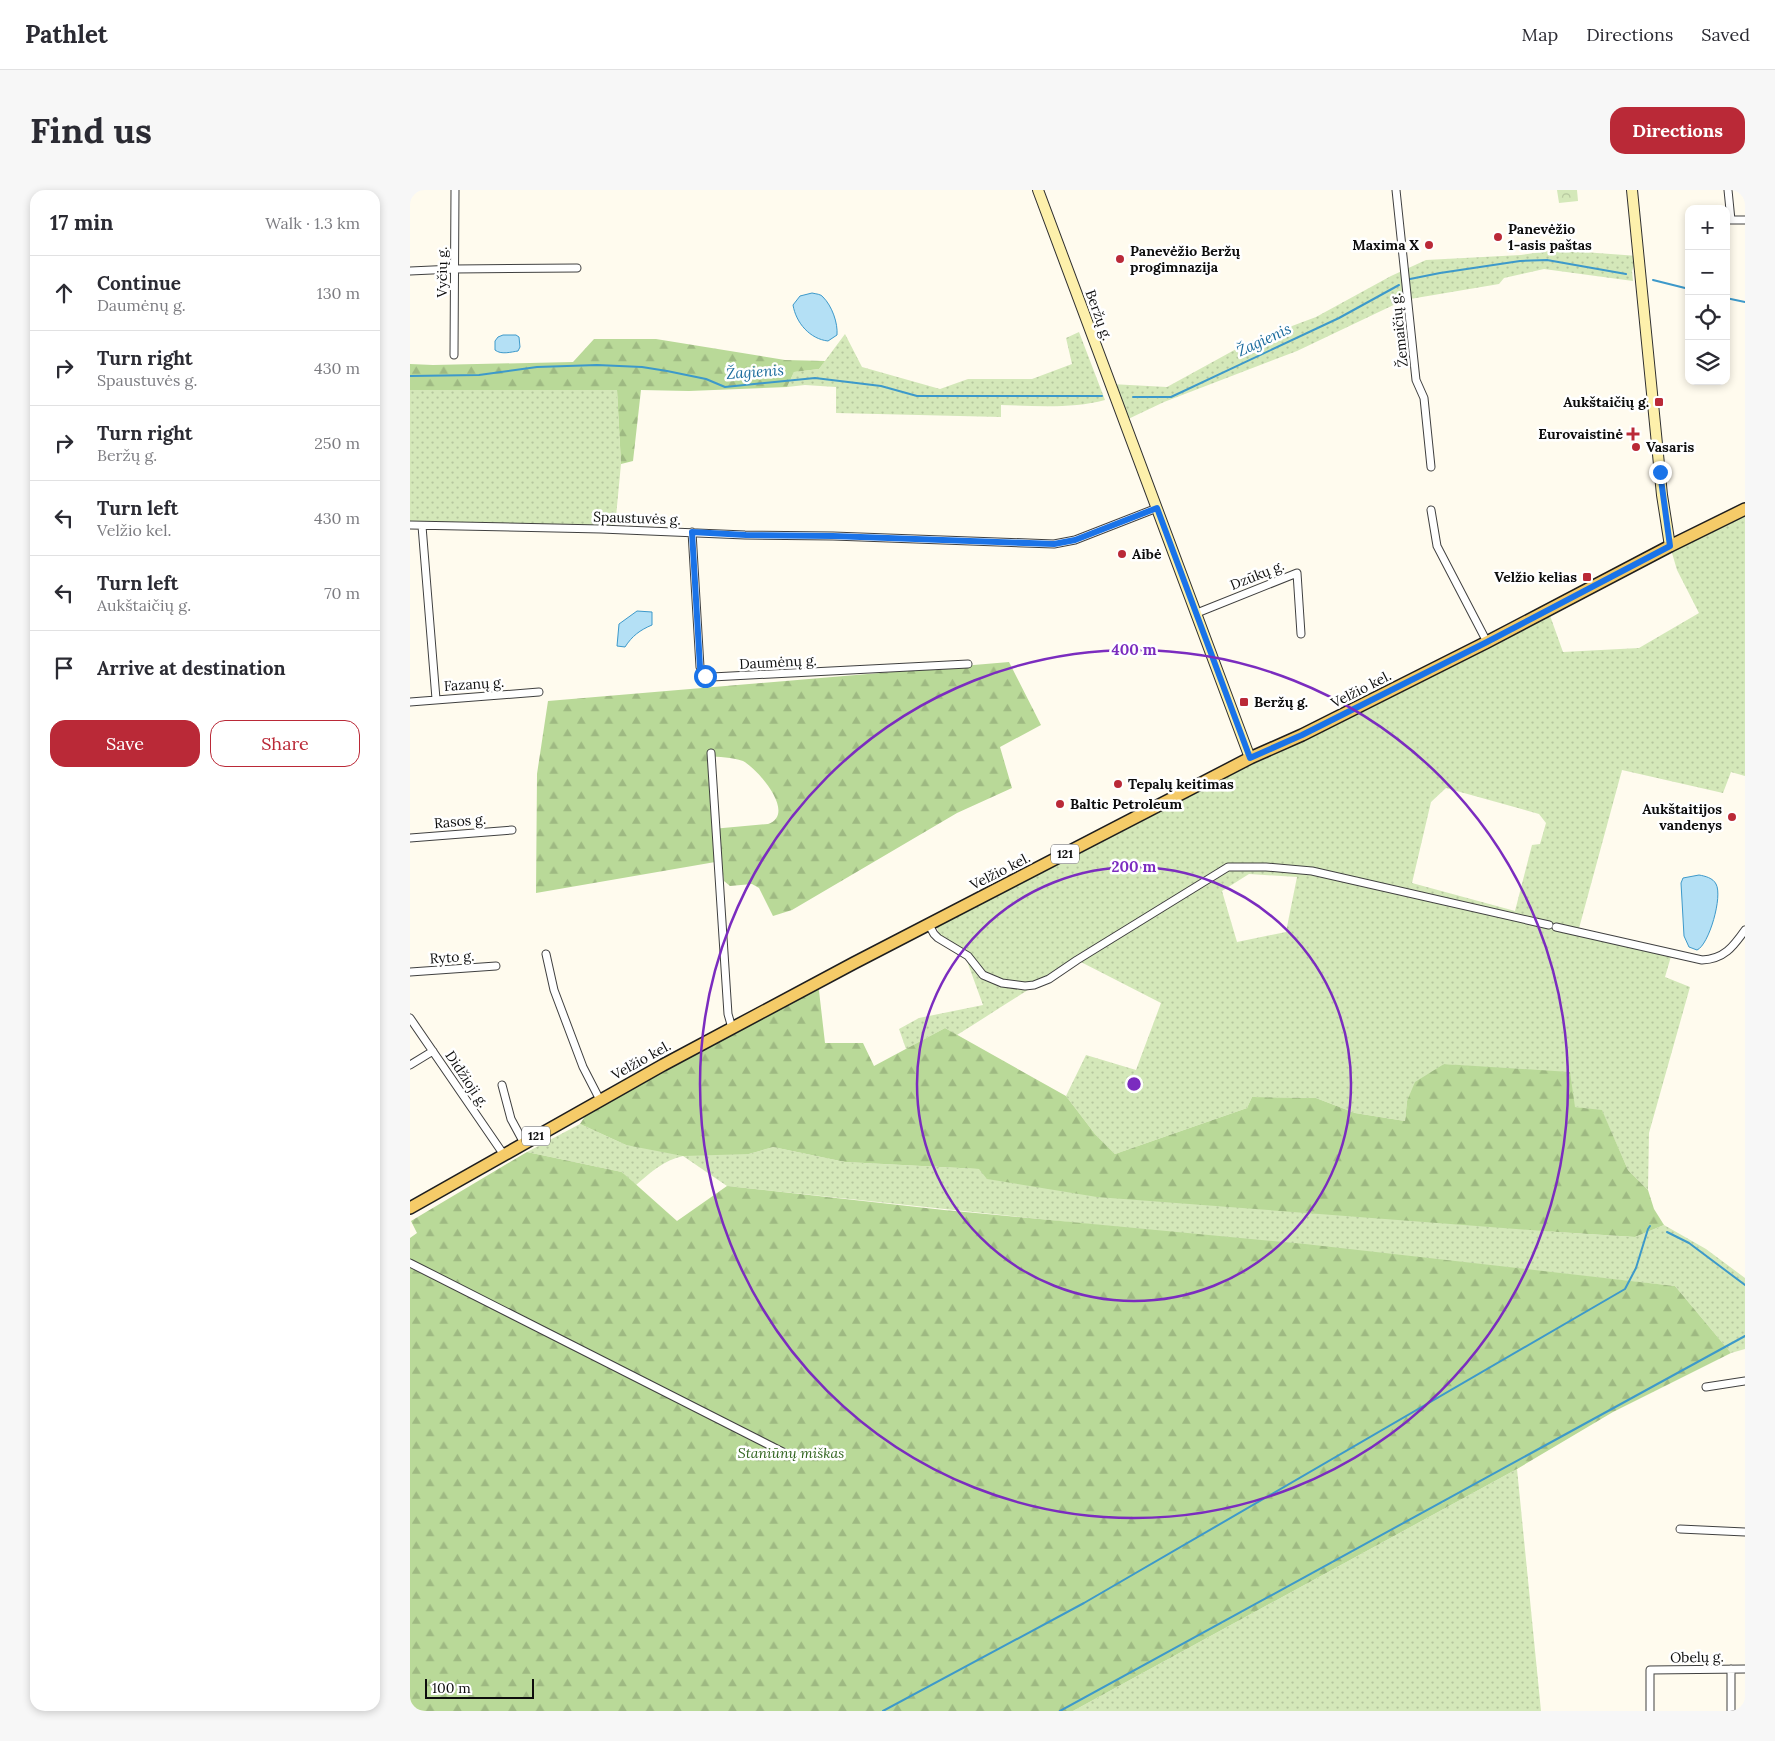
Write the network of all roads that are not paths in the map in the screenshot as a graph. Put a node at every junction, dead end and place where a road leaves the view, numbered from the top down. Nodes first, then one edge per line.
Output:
1 (455, 190) edge
2 (1038, 190) edge
3 (1396, 190) edge
4 (1632, 190) edge
5 (1728, 190) edge
6 (1728, 205) edge
7 (1730, 220) edge
8 (1745, 220) edge
9 (577, 268) dead end
10 (454, 269) junction
11 (410, 271) edge
12 (454, 354) dead end
13 (1431, 467) dead end
14 (1157, 508) junction
15 (1745, 509) edge
16 (1431, 510) dead end
17 (410, 525) edge
18 (422, 526) junction
19 (692, 532) junction
20 (1670, 546) junction
21 (1197, 613) junction
22 (1301, 634) dead end
23 (1487, 642) junction
24 (968, 664) dead end
25 (539, 692) dead end
26 (436, 699) junction
27 (410, 702) edge
28 (710, 753) dead end
29 (1250, 758) junction
30 (512, 830) dead end
31 (410, 838) edge
32 (929, 924) junction
33 (1745, 930) edge
34 (546, 954) dead end
35 (496, 966) dead end
36 (410, 972) edge
37 (410, 1018) edge
38 (732, 1028) junction
39 (433, 1051) junction
40 (410, 1065) edge
41 (502, 1085) dead end
42 (600, 1100) junction
43 (524, 1143) junction
44 (504, 1154) junction
45 (410, 1208) edge
46 (410, 1263) edge
47 (1745, 1381) edge
48 (1706, 1386) dead end
49 (783, 1452) dead end
50 (1680, 1529) dead end
51 (1745, 1532) edge
52 (1745, 1668) edge
53 (1731, 1669) junction
54 (1650, 1711) edge
55 (1731, 1711) edge

1 - 10 street, Vyčių g.
2 - 14 main road, Beržų g.
3 - 13 street, Žemaičių g.
4 - 20 main road
5 - 6 street
7 - 8 street
9 - 10 street
10 - 11 street
10 - 12 street, Vyčių g.
14 - 19 street, Spaustuvės g.
14 - 21 main road, Beržų g.
15 - 20 main road, Velžio kel. / 121
16 - 23 street
17 - 18 street, Spaustuvės g.
18 - 19 street, Spaustuvės g.
18 - 26 street
19 - 24 street, Daumėnų g.
20 - 23 main road, Velžio kel. / 121
21 - 22 street, Dzūkų g.
21 - 29 main road, Beržų g.
23 - 29 main road, Velžio kel. / 121
25 - 26 street, Fazanų g.
26 - 27 street, Fazanų g.
28 - 38 street
29 - 32 main road, Velžio kel. / 121
30 - 31 street, Rasos g.
32 - 33 street
32 - 38 main road, Velžio kel. / 121
34 - 42 street
35 - 36 street, Ryto g.
37 - 39 street, Didžioji g.
38 - 42 main road, Velžio kel. / 121
39 - 40 street
39 - 44 street, Didžioji g.
41 - 43 street
42 - 43 main road, Velžio kel. / 121
43 - 44 main road, Velžio kel. / 121
44 - 45 main road, Velžio kel. / 121
46 - 49 street
47 - 48 street
50 - 51 street
52 - 53 street, Obelų g.
53 - 54 street, Obelų g.
53 - 55 street

